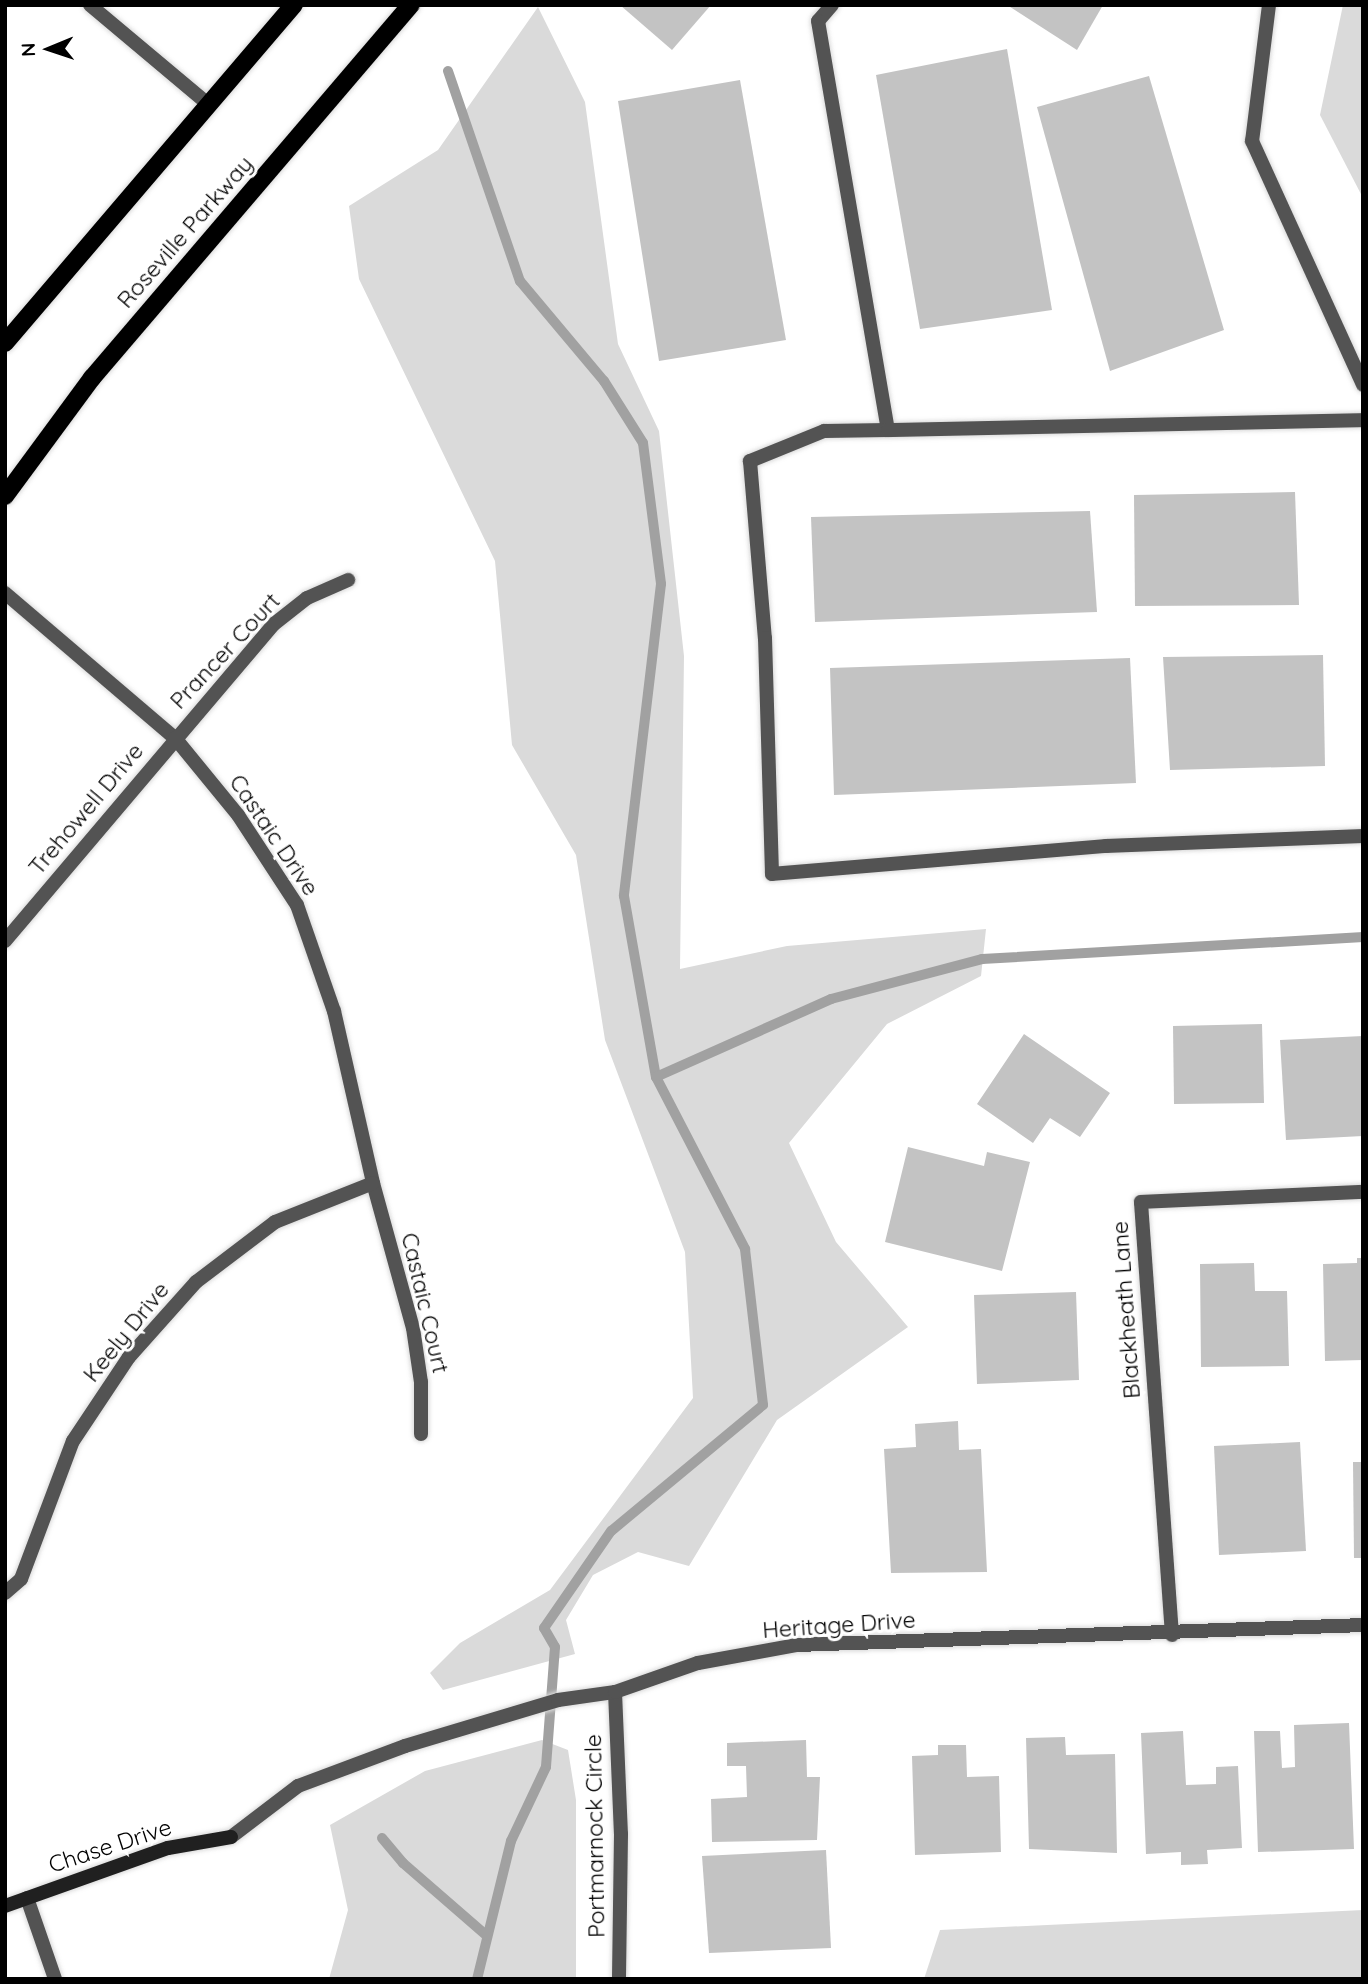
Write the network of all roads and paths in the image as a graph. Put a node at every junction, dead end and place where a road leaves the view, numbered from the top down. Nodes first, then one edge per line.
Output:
1 (90, 5) edge
2 (294, 5) edge
3 (411, 5) edge
4 (832, 5) edge
5 (1269, 5) edge
6 (209, 105) junction
7 (13, 327) edge
8 (5, 343) edge
9 (1363, 385) edge
10 (1363, 420) edge
11 (888, 430) junction
12 (5, 496) edge
13 (348, 580) dead end
14 (5, 593) edge
15 (175, 738) junction
16 (1363, 836) edge
17 (5, 942) edge
18 (373, 1183) junction
19 (1363, 1192) edge
20 (421, 1434) dead end
21 (5, 1593) edge
22 (1363, 1625) edge
23 (1171, 1635) junction
24 (615, 1692) junction
25 (231, 1838) joint
26 (27, 1898) junction
27 (5, 1906) edge
28 (55, 1979) edge
29 (619, 1979) edge

1 - 6 street
2 - 6 main road
3 - 12 main road, Roseville Parkway
4 - 11 street
5 - 9 street
6 - 7 main road
7 - 8 main road
10 - 11 street
11 - 16 street
13 - 15 street, Prancer Court
14 - 15 street, Castaic Drive
15 - 17 street, Trehowell Drive
15 - 18 street, Castaic Drive
18 - 20 street, Castaic Court
18 - 21 street, Keely Drive
19 - 23 street, Blackheath Lane
22 - 23 street, Heritage Drive
23 - 24 street, Heritage Drive
24 - 25 street, Heritage Drive
24 - 29 street, Portmarnock Circle
25 - 26 street, Chase Drive
26 - 27 street, Chase Drive
26 - 28 street

